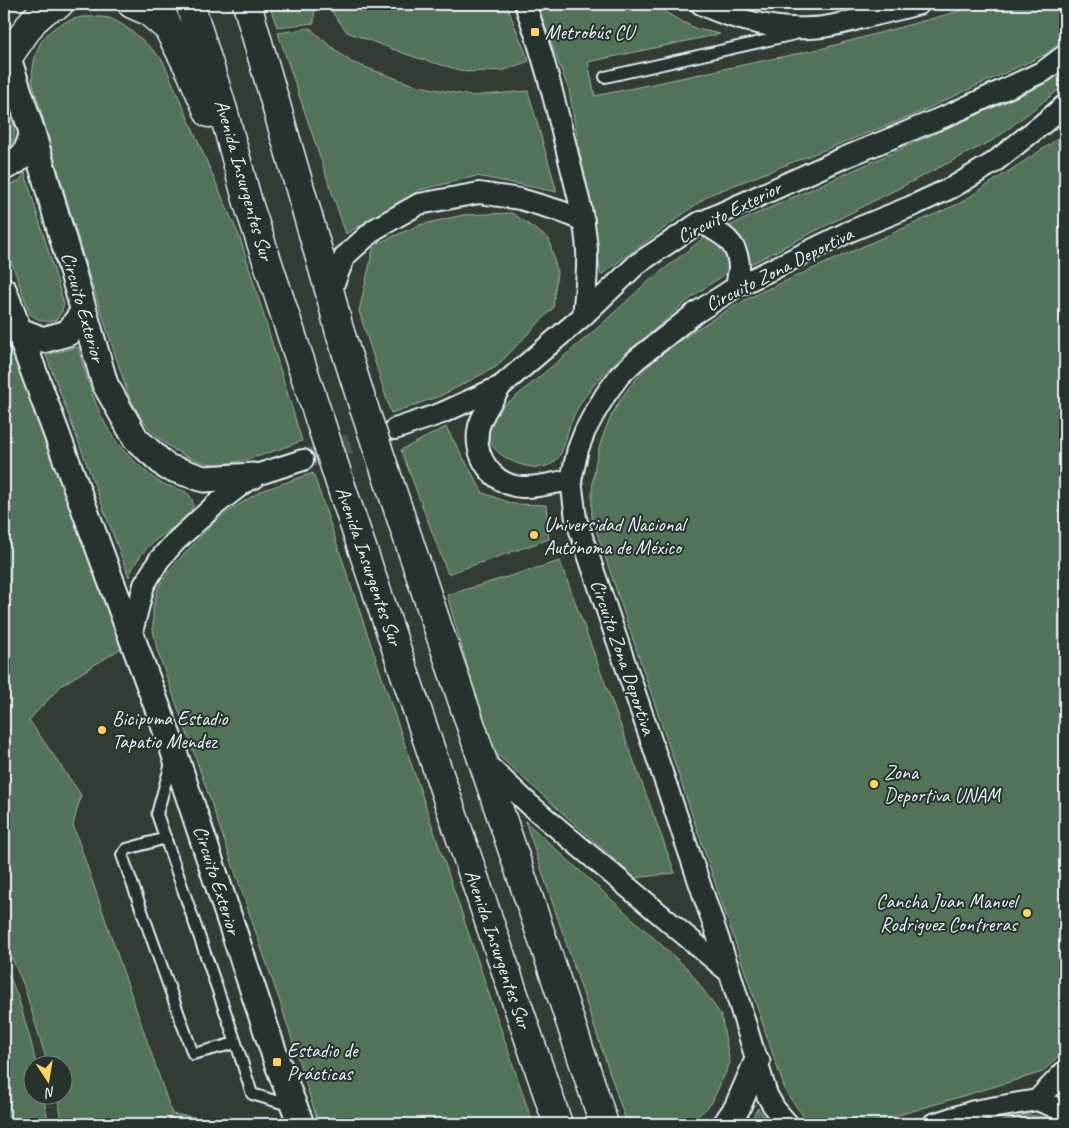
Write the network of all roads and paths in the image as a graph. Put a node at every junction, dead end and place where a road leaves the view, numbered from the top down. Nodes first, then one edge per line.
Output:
1 (59, 4) edge
2 (132, 4) edge
3 (158, 4) edge
4 (190, 4) edge
5 (247, 4) edge
6 (525, 4) edge
7 (701, 4) edge
8 (919, 4) edge
9 (842, 24) junction
10 (168, 28) junction
11 (6, 52) edge
12 (1065, 55) edge
13 (605, 77) dead end
14 (1065, 105) edge
15 (32, 132) junction
16 (4, 168) edge
17 (248, 203) junction
18 (584, 221) junction
19 (700, 222) junction
20 (736, 286) junction
21 (4, 291) edge
22 (330, 294) junction
23 (84, 311) junction
24 (583, 316) junction
25 (18, 330) junction
26 (501, 386) junction
27 (395, 429) tunnel mouth
28 (303, 460) tunnel mouth
29 (253, 476) junction
30 (572, 480) junction
31 (131, 636) junction
32 (174, 752) junction
33 (481, 759) junction
34 (166, 838) junction
35 (730, 973) junction
36 (236, 1042) junction
37 (757, 1062) junction
38 (1065, 1071) edge
39 (1037, 1100) junction
40 (1065, 1113) edge
41 (298, 1116) edge
42 (558, 1124) edge
43 (604, 1124) edge
44 (726, 1124) edge
45 (788, 1124) edge
46 (933, 1124) edge

1 - 11 main road
2 - 10 main road
3 - 10 main road
4 - 17 main road, Avenida Insurgentes Sur
5 - 22 main road
6 - 18 street
7 - 9 street
8 - 9 street
9 - 13 lane
10 - 17 main road
11 - 15 street, Circuito Exterior
12 - 19 street, Circuito Exterior
14 - 20 street, Circuito Zona Deportiva
15 - 16 street
15 - 23 street, Circuito Exterior
17 - 42 main road, Avenida Insurgentes Sur, bridge
18 - 22 street
18 - 24 street
19 - 20 street
19 - 24 street, Circuito Exterior
20 - 30 street, Circuito Zona Deportiva
21 - 25 street, Circuito Exterior
22 - 33 main road, bridge
23 - 25 street
23 - 29 street, Circuito Exterior
24 - 26 street, Circuito Exterior
25 - 31 street, Circuito Exterior
26 - 27 street, Circuito Exterior
26 - 30 street
28 - 29 street, Circuito Exterior
29 - 31 street, Circuito Exterior
30 - 35 street, Circuito Zona Deportiva
31 - 32 street, Circuito Exterior
32 - 34 lane
32 - 41 street, Circuito Exterior
33 - 35 street
33 - 43 main road
34 - 36 lane
34 - 36 lane
35 - 37 street, Circuito Zona Deportiva
36 - 41 lane
37 - 44 street
37 - 45 street, Circuito Zona Deportiva
38 - 39 street
39 - 40 street
39 - 46 street

